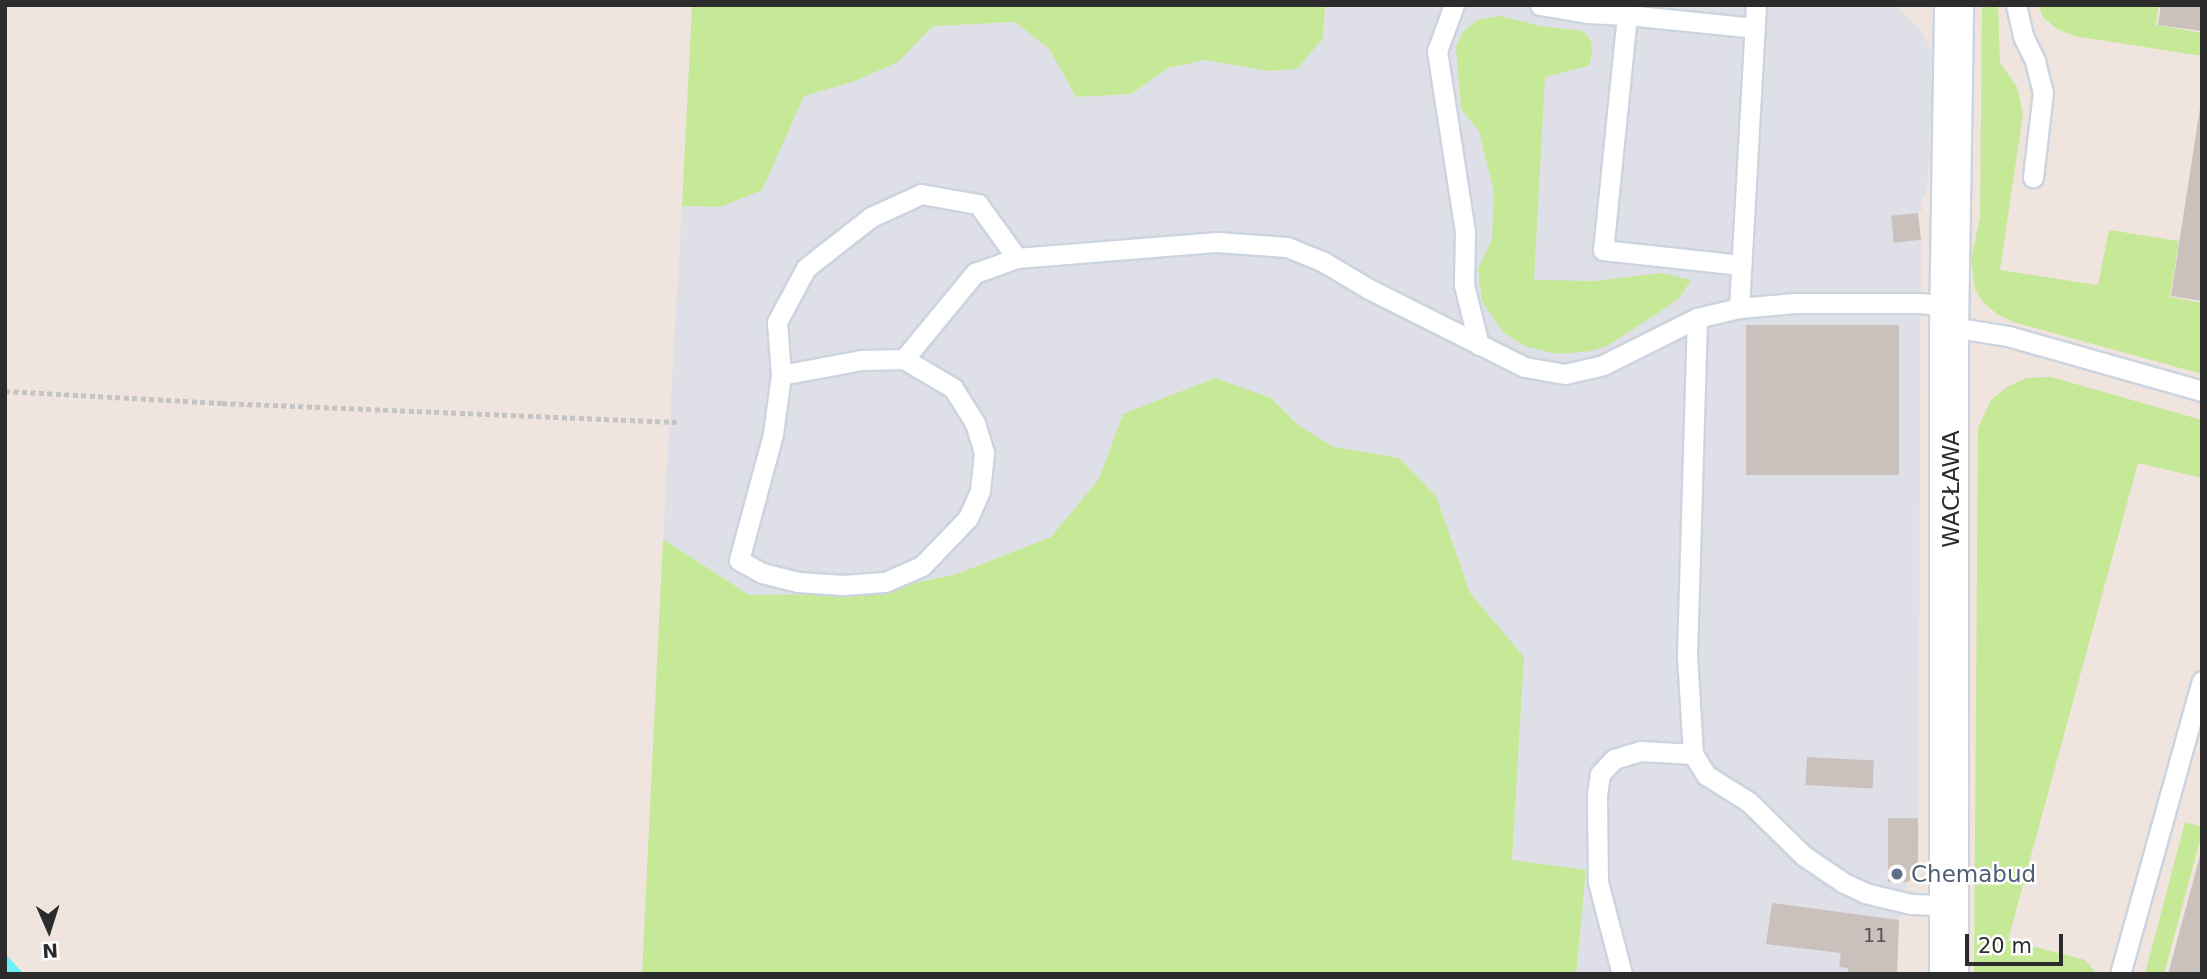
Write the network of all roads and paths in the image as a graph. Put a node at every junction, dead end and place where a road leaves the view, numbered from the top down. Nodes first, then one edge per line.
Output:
1 (1454, 5) edge
2 (1540, 5) edge
3 (1756, 5) edge
4 (1954, 5) edge
5 (2016, 5) edge
6 (1589, 9) edge
7 (1627, 15) junction
8 (1754, 28) junction
9 (2033, 177) dead end
10 (1017, 258) junction
11 (1741, 265) junction
12 (1739, 308) junction
13 (1697, 318) junction
14 (1949, 318) junction
15 (1479, 345) junction
16 (904, 359) junction
17 (781, 375) junction
18 (5, 391) edge
19 (2202, 391) edge
20 (677, 422) dead end
21 (2202, 681) edge
22 (1693, 754) junction
23 (1949, 905) junction
24 (1622, 974) edge
25 (1949, 974) edge
26 (2120, 974) edge

1 - 15 lane
2 - 6 lane
3 - 8 lane
4 - 14 street, WACŁAWA
5 - 9 lane
6 - 7 lane
7 - 8 lane
7 - 11 lane
8 - 11 lane
10 - 15 lane
10 - 16 lane
10 - 17 lane
11 - 12 lane
12 - 13 lane
12 - 14 lane
13 - 15 lane
13 - 22 lane
14 - 19 lane
14 - 23 street, WACŁAWA
16 - 17 lane
16 - 17 lane
18 - 20 path
21 - 26 lane
22 - 23 lane
22 - 24 lane
23 - 25 street, WACŁAWA

